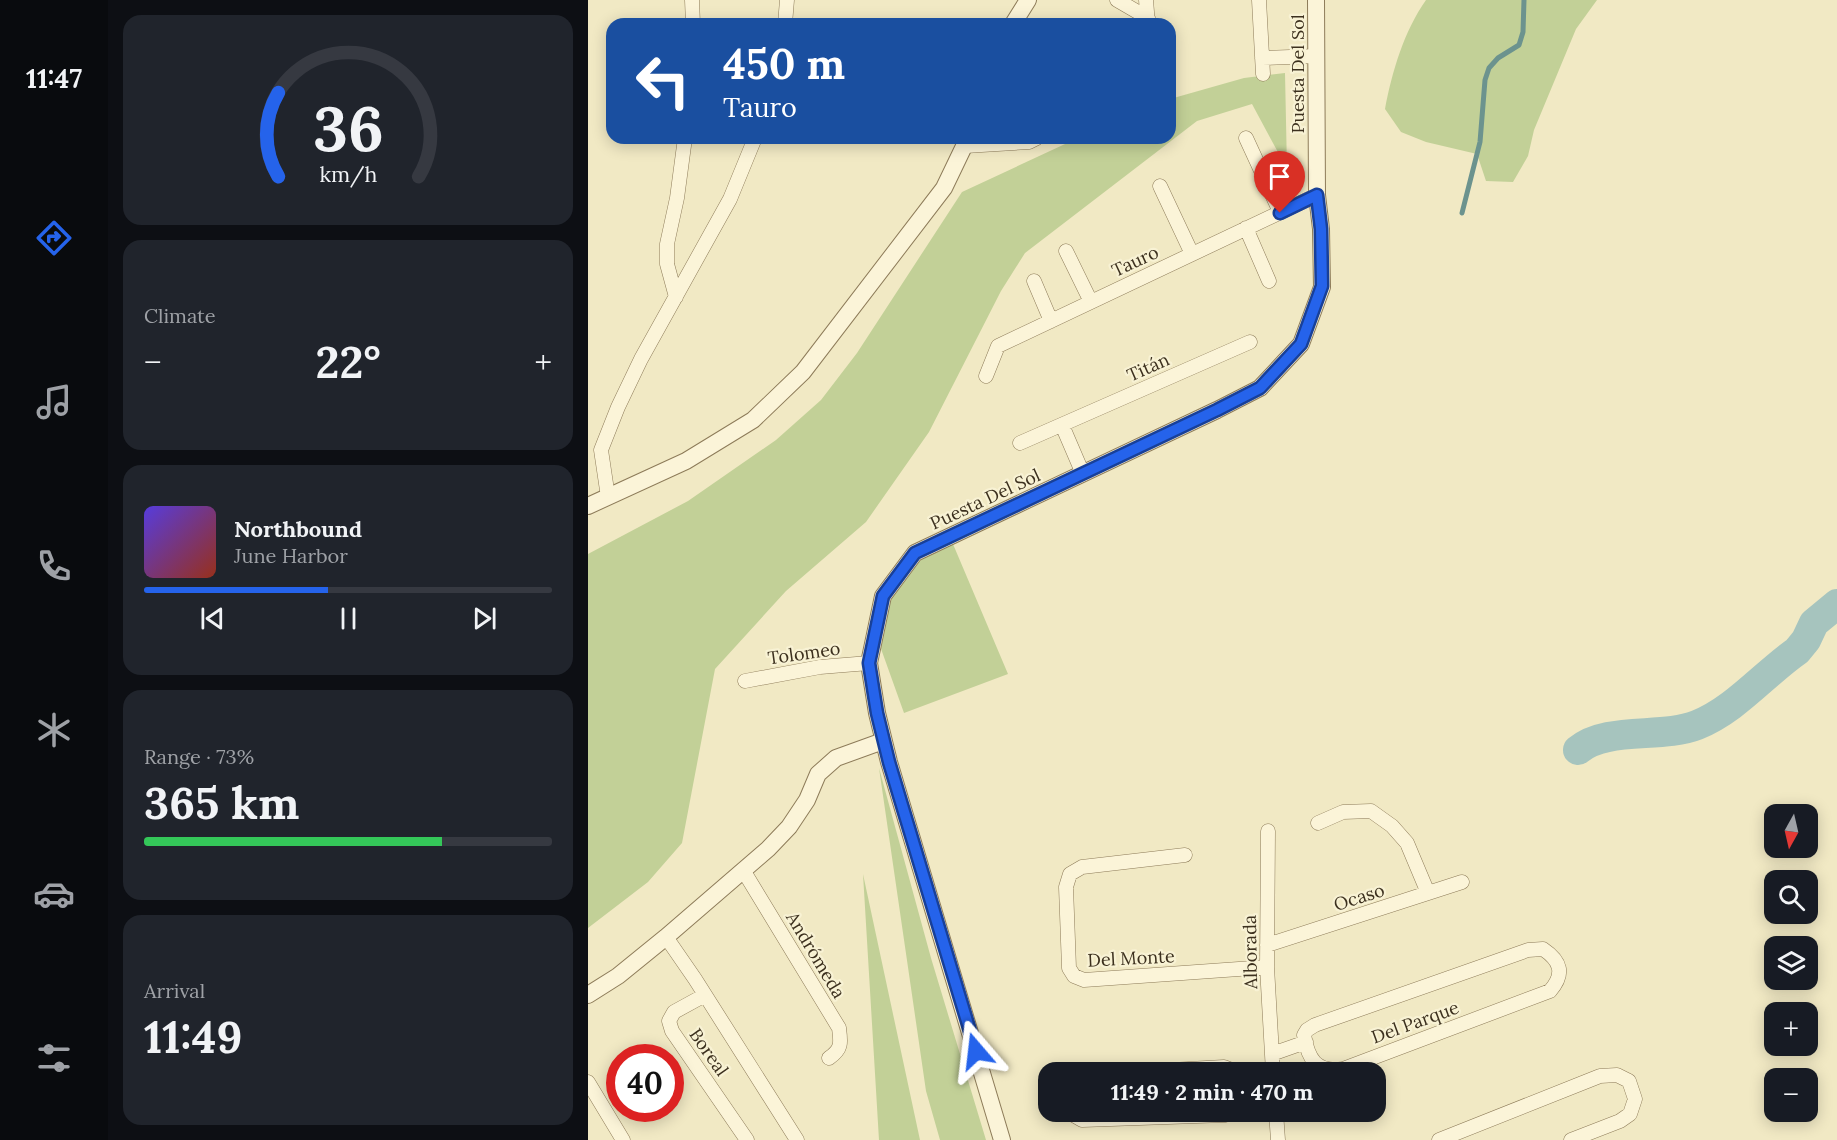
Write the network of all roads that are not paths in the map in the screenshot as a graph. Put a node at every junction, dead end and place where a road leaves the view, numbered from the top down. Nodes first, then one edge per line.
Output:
1 (692, 0) edge
2 (787, 0) edge
3 (1028, 0) edge
4 (1117, 0) edge
5 (1146, 0) edge
6 (1259, 0) edge
7 (1316, 0) edge
8 (693, 18) edge
9 (786, 18) edge
10 (1018, 18) edge
11 (1144, 18) edge
12 (1148, 18) edge
13 (1317, 56) junction
14 (1262, 58) junction
15 (1263, 74) dead end
16 (1246, 138) dead end
17 (684, 144) edge
18 (753, 144) edge
19 (965, 144) edge
20 (1160, 186) dead end
21 (1317, 195) junction
22 (1280, 213) junction
23 (1246, 228) junction
24 (1066, 251) dead end
25 (1192, 254) junction
26 (1034, 281) dead end
27 (1269, 281) dead end
28 (676, 297) junction
29 (1091, 302) junction
30 (1051, 321) junction
31 (1250, 342) dead end
32 (986, 376) dead end
33 (1062, 425) junction
34 (1020, 443) dead end
35 (1083, 474) junction
36 (608, 497) junction
37 (588, 506) edge
38 (869, 663) junction
39 (745, 681) dead end
40 (884, 741) junction
41 (1318, 823) dead end
42 (1268, 831) dead end
43 (1185, 855) dead end
44 (743, 870) junction
45 (1462, 882) dead end
46 (1428, 893) junction
47 (666, 937) junction
48 (1267, 945) junction
49 (1267, 967) junction
50 (588, 995) edge
51 (705, 995) junction
52 (1306, 1042) junction
53 (1272, 1054) junction
54 (829, 1058) dead end
55 (1273, 1062) edge
56 (588, 1082) edge
57 (1277, 1122) edge
58 (623, 1140) edge
59 (747, 1140) edge
60 (797, 1140) edge
61 (1002, 1140) edge
62 (1278, 1140) edge
63 (1438, 1140) edge
64 (1571, 1140) edge

1 - 8 street
2 - 9 street
3 - 10 street
4 - 11 street
5 - 12 street
6 - 14 street
7 - 13 street, Puesta Del Sol
13 - 14 street
13 - 21 street, Puesta Del Sol
14 - 15 street
16 - 22 street
17 - 28 street
18 - 28 street
19 - 36 street
20 - 25 street
21 - 22 street, Tauro
21 - 35 street, Puesta Del Sol
22 - 23 street, Tauro
23 - 25 street, Tauro
23 - 27 street
24 - 29 street
25 - 29 street, Tauro
26 - 30 street
28 - 36 street
29 - 30 street, Tauro
30 - 32 street, Tauro
31 - 33 street, Titán
33 - 34 street, Titán
33 - 35 street
35 - 38 street, Puesta Del Sol
36 - 37 street
38 - 39 street, Tolomeo
38 - 40 street, Puesta Del Sol
40 - 44 street
40 - 61 street, Puesta Del Sol
41 - 46 street
42 - 48 street, Alborada
43 - 49 street, Del Monte
44 - 47 street
44 - 54 street, Andrómeda
45 - 46 street, Ocaso
46 - 48 street, Ocaso
47 - 50 street
47 - 51 street, Boreal
48 - 49 street, Alborada
49 - 53 street, Alborada
51 - 59 street, Boreal
51 - 60 street, Boreal
52 - 52 street, Del Parque
52 - 53 street
53 - 55 street, Alborada
56 - 58 street
57 - 62 street
63 - 64 street

